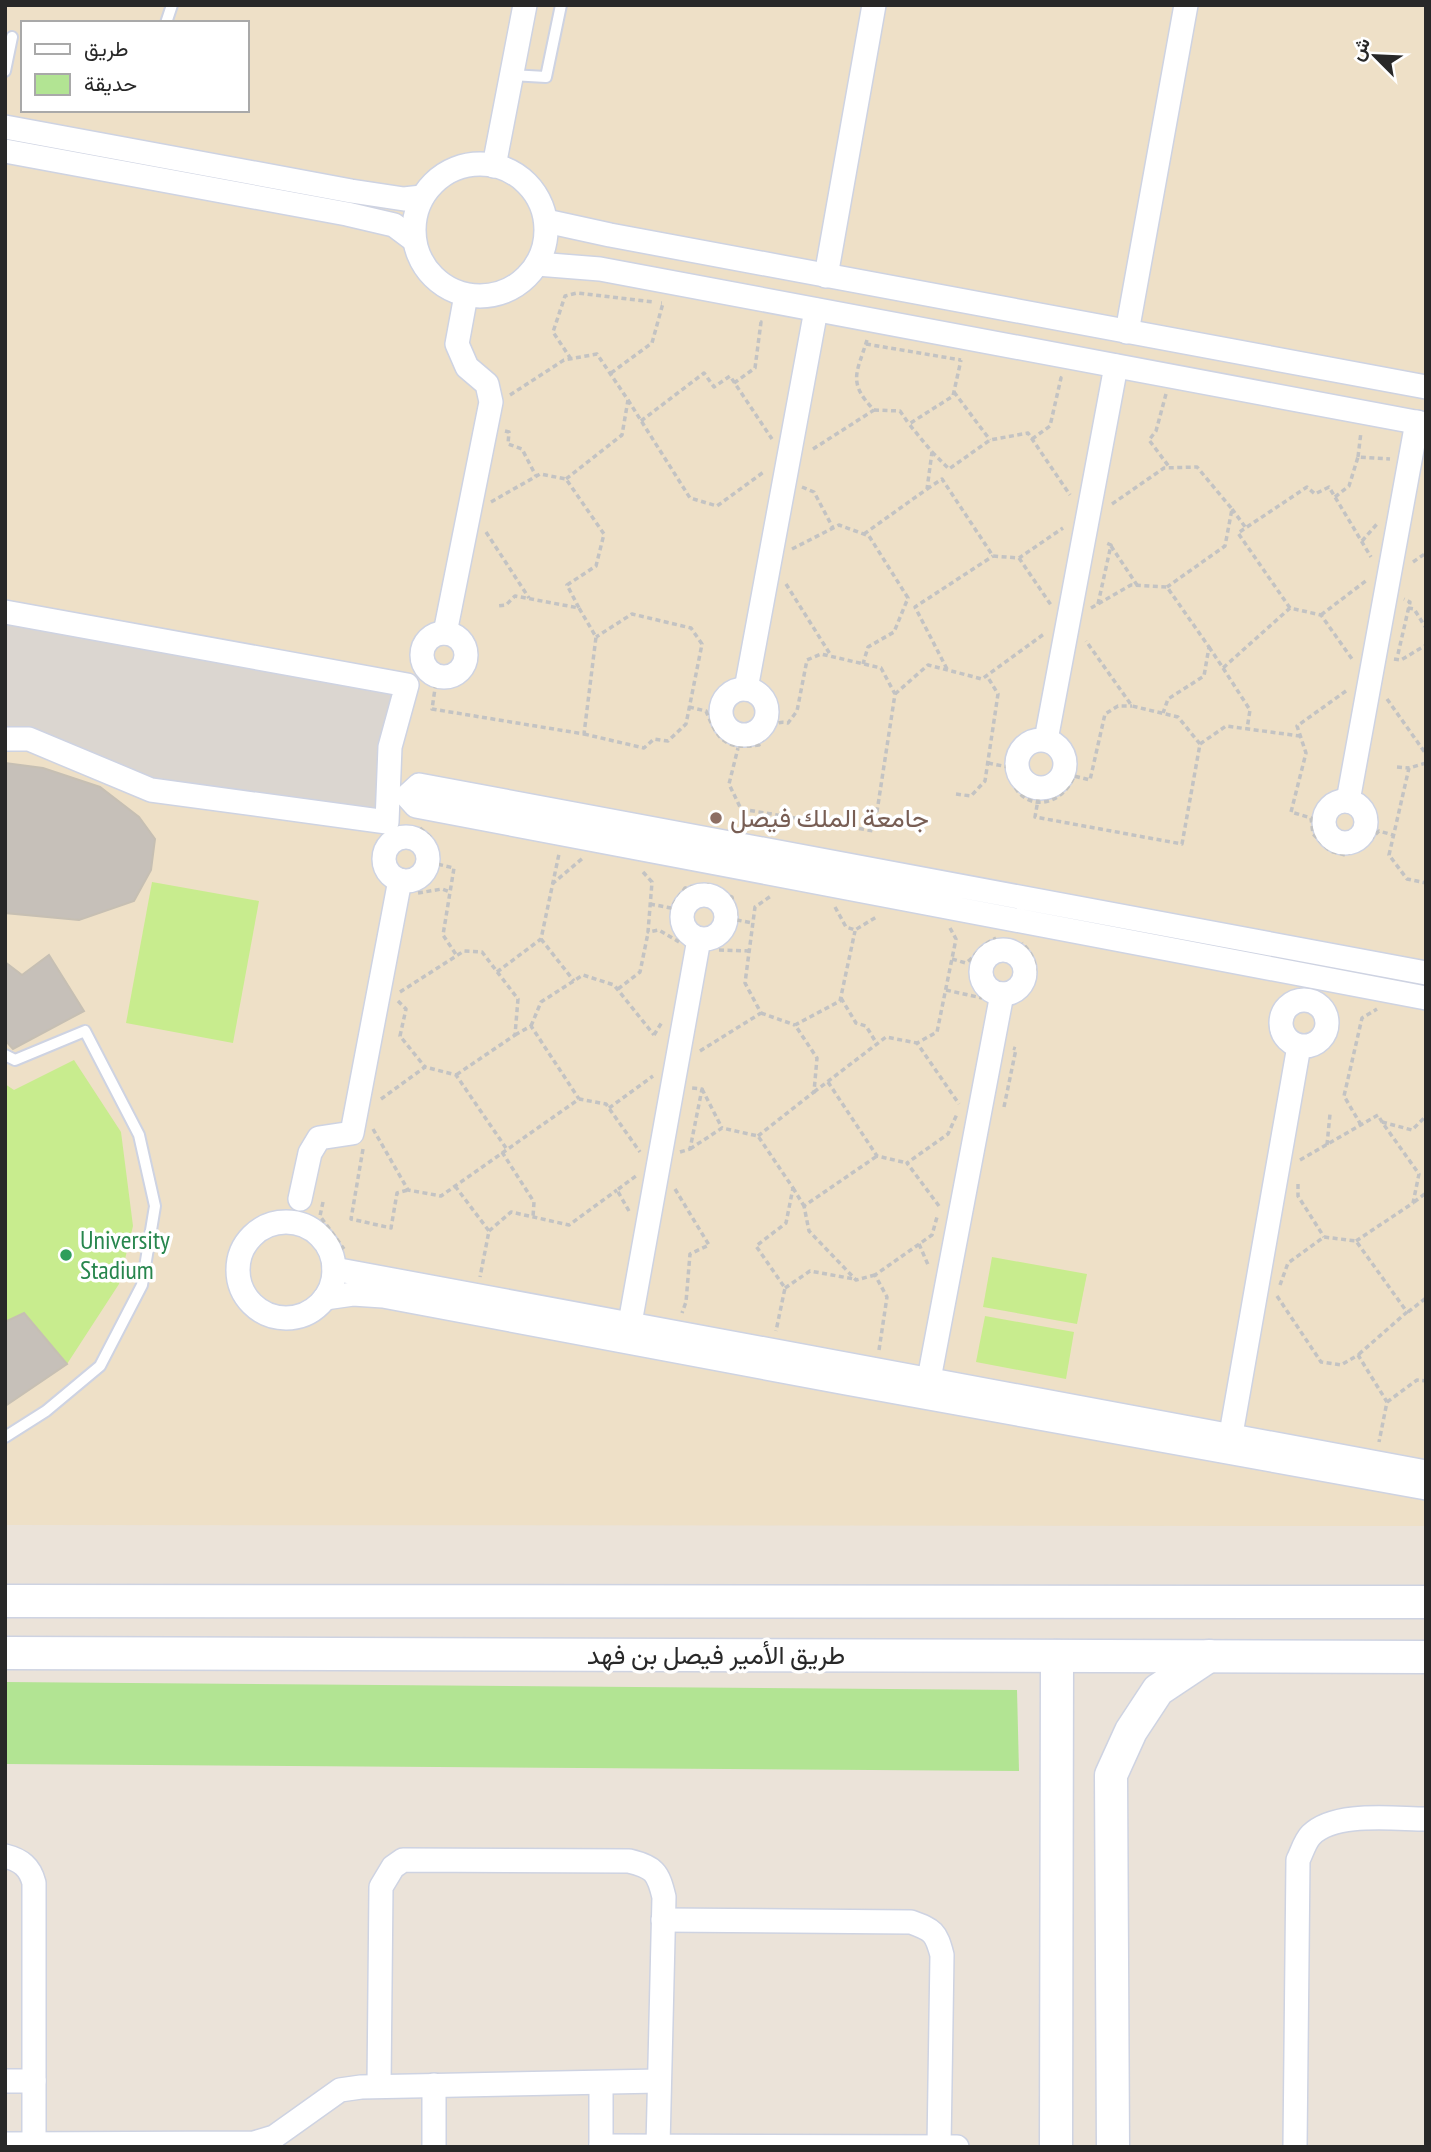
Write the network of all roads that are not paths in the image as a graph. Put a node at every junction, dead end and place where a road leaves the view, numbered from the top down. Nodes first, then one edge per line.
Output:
1 (524, 5) edge
2 (561, 5) edge
3 (874, 5) edge
4 (1186, 5) edge
5 (13, 37) edge
6 (5, 71) edge
7 (511, 75) junction
8 (5, 127) edge
9 (5, 151) edge
10 (494, 166) junction
11 (422, 197) junction
12 (546, 221) junction
13 (414, 240) junction
14 (537, 264) junction
15 (826, 276) junction
16 (466, 295) junction
17 (816, 310) junction
18 (1127, 332) junction
19 (1116, 366) junction
20 (1426, 387) edge
21 (1421, 423) edge
22 (5, 612) edge
23 (445, 633) junction
24 (746, 689) dead end
25 (5, 739) edge
26 (1046, 740) junction
27 (414, 796) junction
28 (1348, 801) dead end
29 (401, 838) junction
30 (400, 880) junction
31 (692, 942) road end
32 (1426, 973) edge
33 (993, 996) road end
34 (1426, 998) edge
35 (1299, 1046) dead end
36 (5, 1055) edge
37 (300, 1199) junction
38 (279, 1222) junction
39 (303, 1225) junction
40 (341, 1261) junction
41 (325, 1298) junction
42 (630, 1324) junction
43 (929, 1379) junction
44 (1231, 1434) junction
45 (5, 1437) edge
46 (1426, 1472) edge
47 (1426, 1488) edge
48 (5, 1601) edge
49 (1426, 1602) edge
50 (5, 1653) edge
51 (1058, 1656) junction
52 (1209, 1656) junction
53 (1426, 1657) edge
54 (1426, 1819) edge
55 (5, 1856) edge
56 (663, 1920) junction
57 (5, 2081) edge
58 (34, 2081) junction
59 (659, 2081) junction
60 (601, 2083) junction
61 (434, 2085) junction
62 (379, 2086) junction
63 (33, 2143) junction
64 (5, 2144) edge
65 (199, 2145) edge
66 (601, 2146) edge
67 (658, 2146) edge
68 (433, 2147) edge
69 (824, 2147) edge
70 (939, 2147) edge
71 (957, 2147) edge
72 (1056, 2147) edge
73 (1113, 2147) edge
74 (1294, 2147) edge

1 - 7 street
2 - 7 lane
3 - 15 street
4 - 18 street
5 - 6 lane
7 - 10 street
8 - 11 street
9 - 13 street
10 - 11 street
10 - 12 street
11 - 13 street
12 - 14 street
12 - 15 street
13 - 16 street
14 - 16 street
14 - 17 street
15 - 18 street
16 - 23 street
17 - 19 street
17 - 24 street
18 - 20 street
19 - 21 street
19 - 26 street
21 - 28 street
22 - 25 street
23 - 23 street
26 - 26 street
27 - 29 street
27 - 32 street
27 - 34 street
29 - 30 street
29 - 30 street
30 - 37 street
31 - 42 street
33 - 43 street
35 - 44 street
36 - 45 lane
37 - 38 street
37 - 39 street
38 - 39 street
38 - 41 street
39 - 40 street
40 - 41 street
40 - 42 street
41 - 47 street
42 - 43 street
43 - 44 street
44 - 46 street
48 - 49 main road, طريق الأمير فيصل بن فهد
50 - 51 main road, طريق الأمير فيصل بن فهد
51 - 52 main road, طريق الأمير فيصل بن فهد
51 - 72 main road
52 - 53 main road, طريق الأمير فيصل بن فهد
52 - 73 main road
54 - 74 street
55 - 58 street
56 - 59 street
56 - 62 street
56 - 70 street
57 - 58 street
58 - 63 street
59 - 60 street
59 - 67 street
60 - 61 street
60 - 66 street
61 - 62 street
61 - 68 street
62 - 65 street
63 - 64 street
63 - 65 street
66 - 67 street
67 - 69 street
69 - 70 street
70 - 71 street

